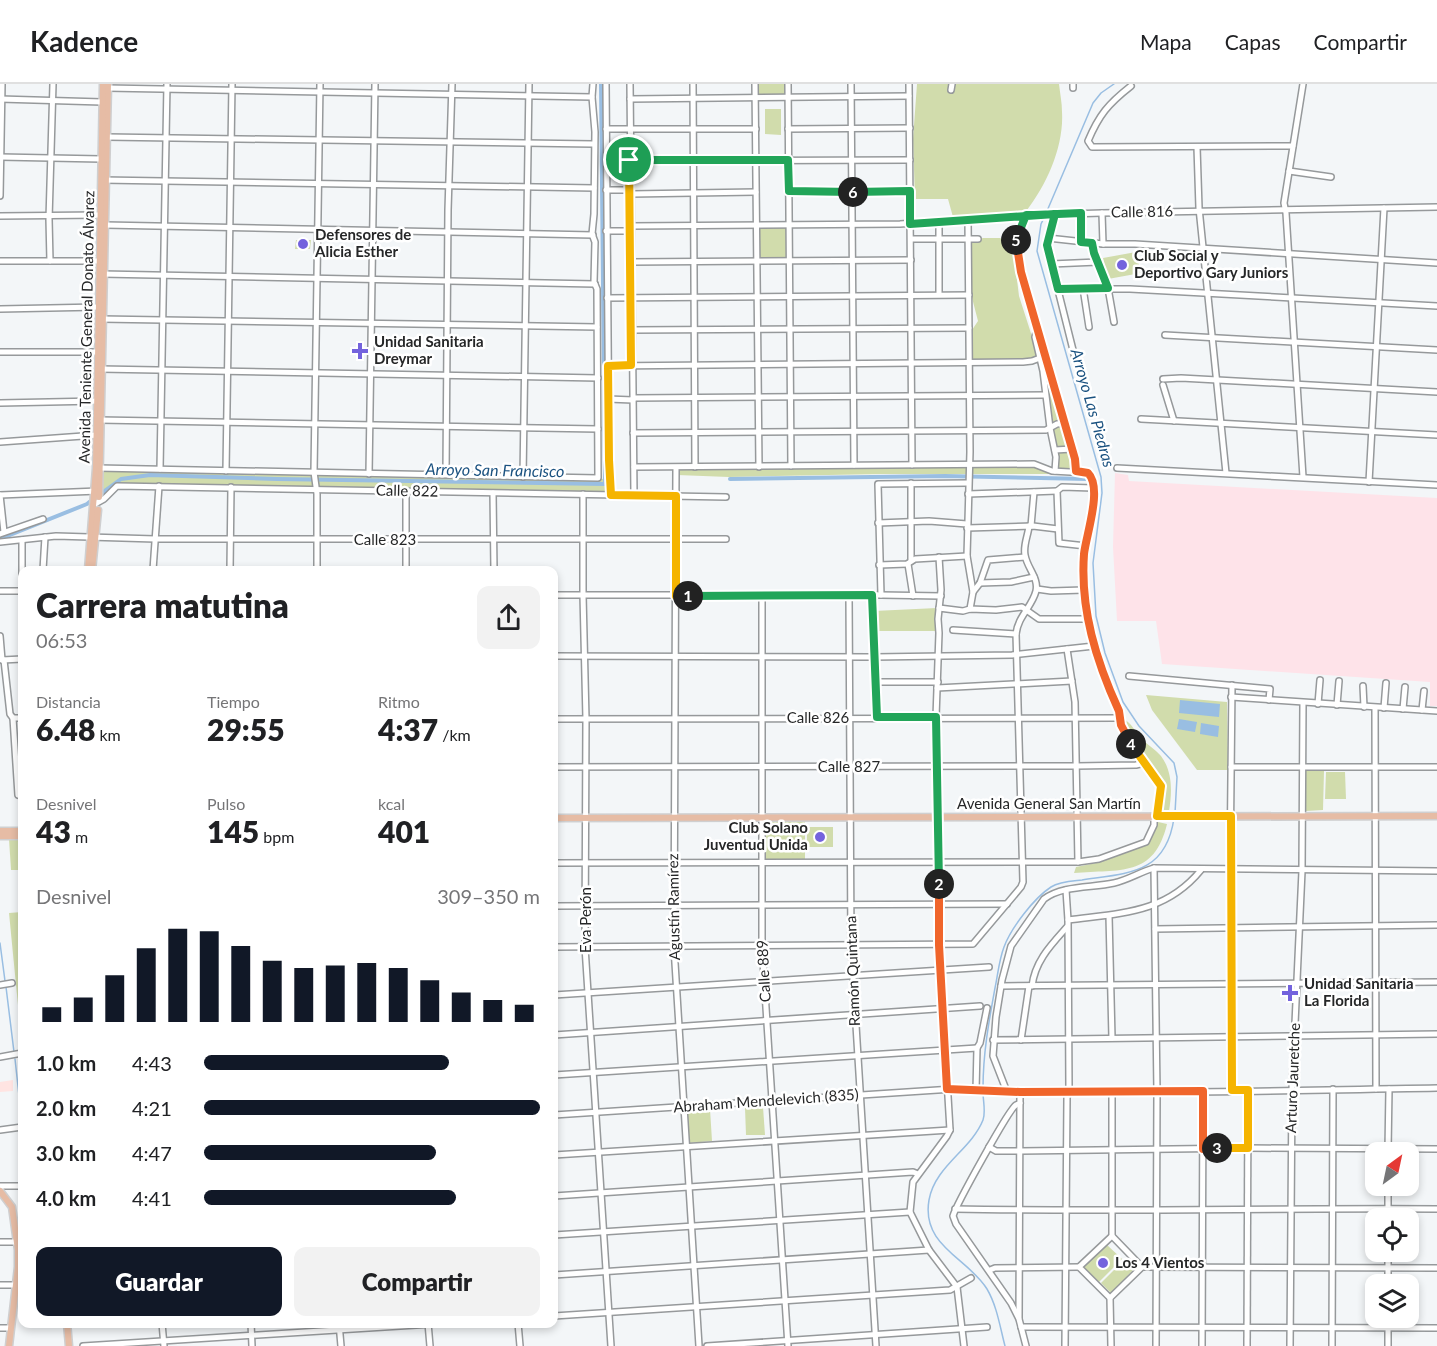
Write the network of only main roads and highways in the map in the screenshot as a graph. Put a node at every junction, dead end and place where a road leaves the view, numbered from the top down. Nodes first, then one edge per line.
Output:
1 (106, 86) edge
2 (103, 180) junction
3 (102, 261) junction
4 (102, 274) junction
5 (101, 319) junction
6 (100, 369) junction
7 (100, 420) junction
8 (99, 468) junction
9 (90, 566) edge
10 (1437, 816) edge
11 (558, 818) edge
12 (0, 833) edge
13 (18, 833) edge
14 (0, 1191) edge
15 (67, 1328) edge
16 (9, 1346) edge
17 (69, 1346) edge

1 - 2 main road, Avenida Teniente General Donato Álvarez
1 - 2 main road, Avenida Teniente General Donato Álvarez
2 - 3 main road, Avenida Teniente General Donato Álvarez
2 - 3 main road, Avenida Teniente General Donato Álvarez
3 - 4 main road, Avenida Teniente General Donato Álvarez
4 - 5 main road, Avenida Teniente General Donato Álvarez
4 - 5 main road, Avenida Teniente General Donato Álvarez
5 - 6 main road, Avenida Teniente General Donato Álvarez
6 - 7 main road, Avenida Teniente General Donato Álvarez
6 - 7 main road, Avenida Teniente General Donato Álvarez
7 - 8 main road, Avenida Teniente General Donato Álvarez
7 - 8 main road, Avenida Teniente General Donato Álvarez
8 - 9 main road, Avenida Teniente General Donato Álvarez
10 - 11 main road, Avenida General San Martín
12 - 13 main road
14 - 16 main road
15 - 17 main road

